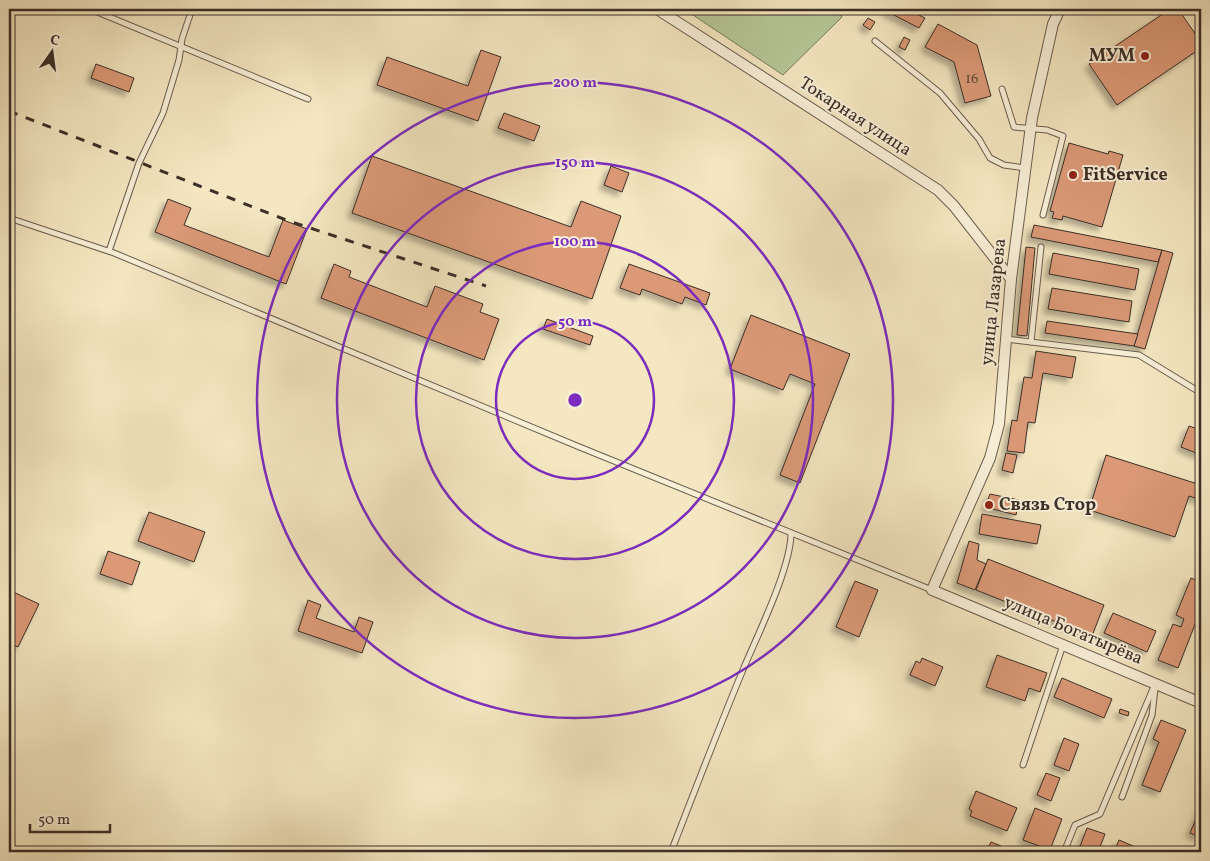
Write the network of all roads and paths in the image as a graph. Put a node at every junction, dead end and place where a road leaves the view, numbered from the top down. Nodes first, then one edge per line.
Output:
1 (90, 9) edge
2 (192, 9) edge
3 (658, 9) edge
4 (1060, 9) edge
5 (1199, 9) edge
6 (1201, 12) edge
7 (875, 41) dead end
8 (181, 48) junction
9 (1002, 89) dead end
10 (308, 99) dead end
11 (1030, 129) junction
12 (1026, 168) junction
13 (1043, 215) dead end
14 (9, 218) edge
15 (1041, 247) dead end
16 (109, 251) junction
17 (1011, 279) junction
18 (1006, 339) junction
19 (1031, 342) junction
20 (1201, 393) edge
21 (791, 533) junction
22 (932, 590) junction
23 (1063, 645) junction
24 (1155, 684) junction
25 (1201, 703) edge
26 (1023, 766) dead end
27 (1122, 797) dead end
28 (671, 852) edge
29 (1064, 852) edge

1 - 8 lane
2 - 8 lane
3 - 17 street, Токарная улица
4 - 11 street, улица Лазарева
5 - 6 street
7 - 12 lane
8 - 10 lane
8 - 16 lane
9 - 11 lane
11 - 12 street, улица Лазарева
11 - 13 lane
12 - 17 street, улица Лазарева
14 - 16 lane
15 - 19 lane
16 - 21 lane
17 - 18 street, улица Лазарева
18 - 19 lane
18 - 22 street, улица Лазарева
19 - 20 lane
21 - 22 lane
21 - 28 lane
22 - 23 street, улица Богатырёва
23 - 24 street, улица Богатырёва
23 - 26 lane
24 - 25 street, улица Богатырёва
24 - 27 lane
24 - 29 lane

